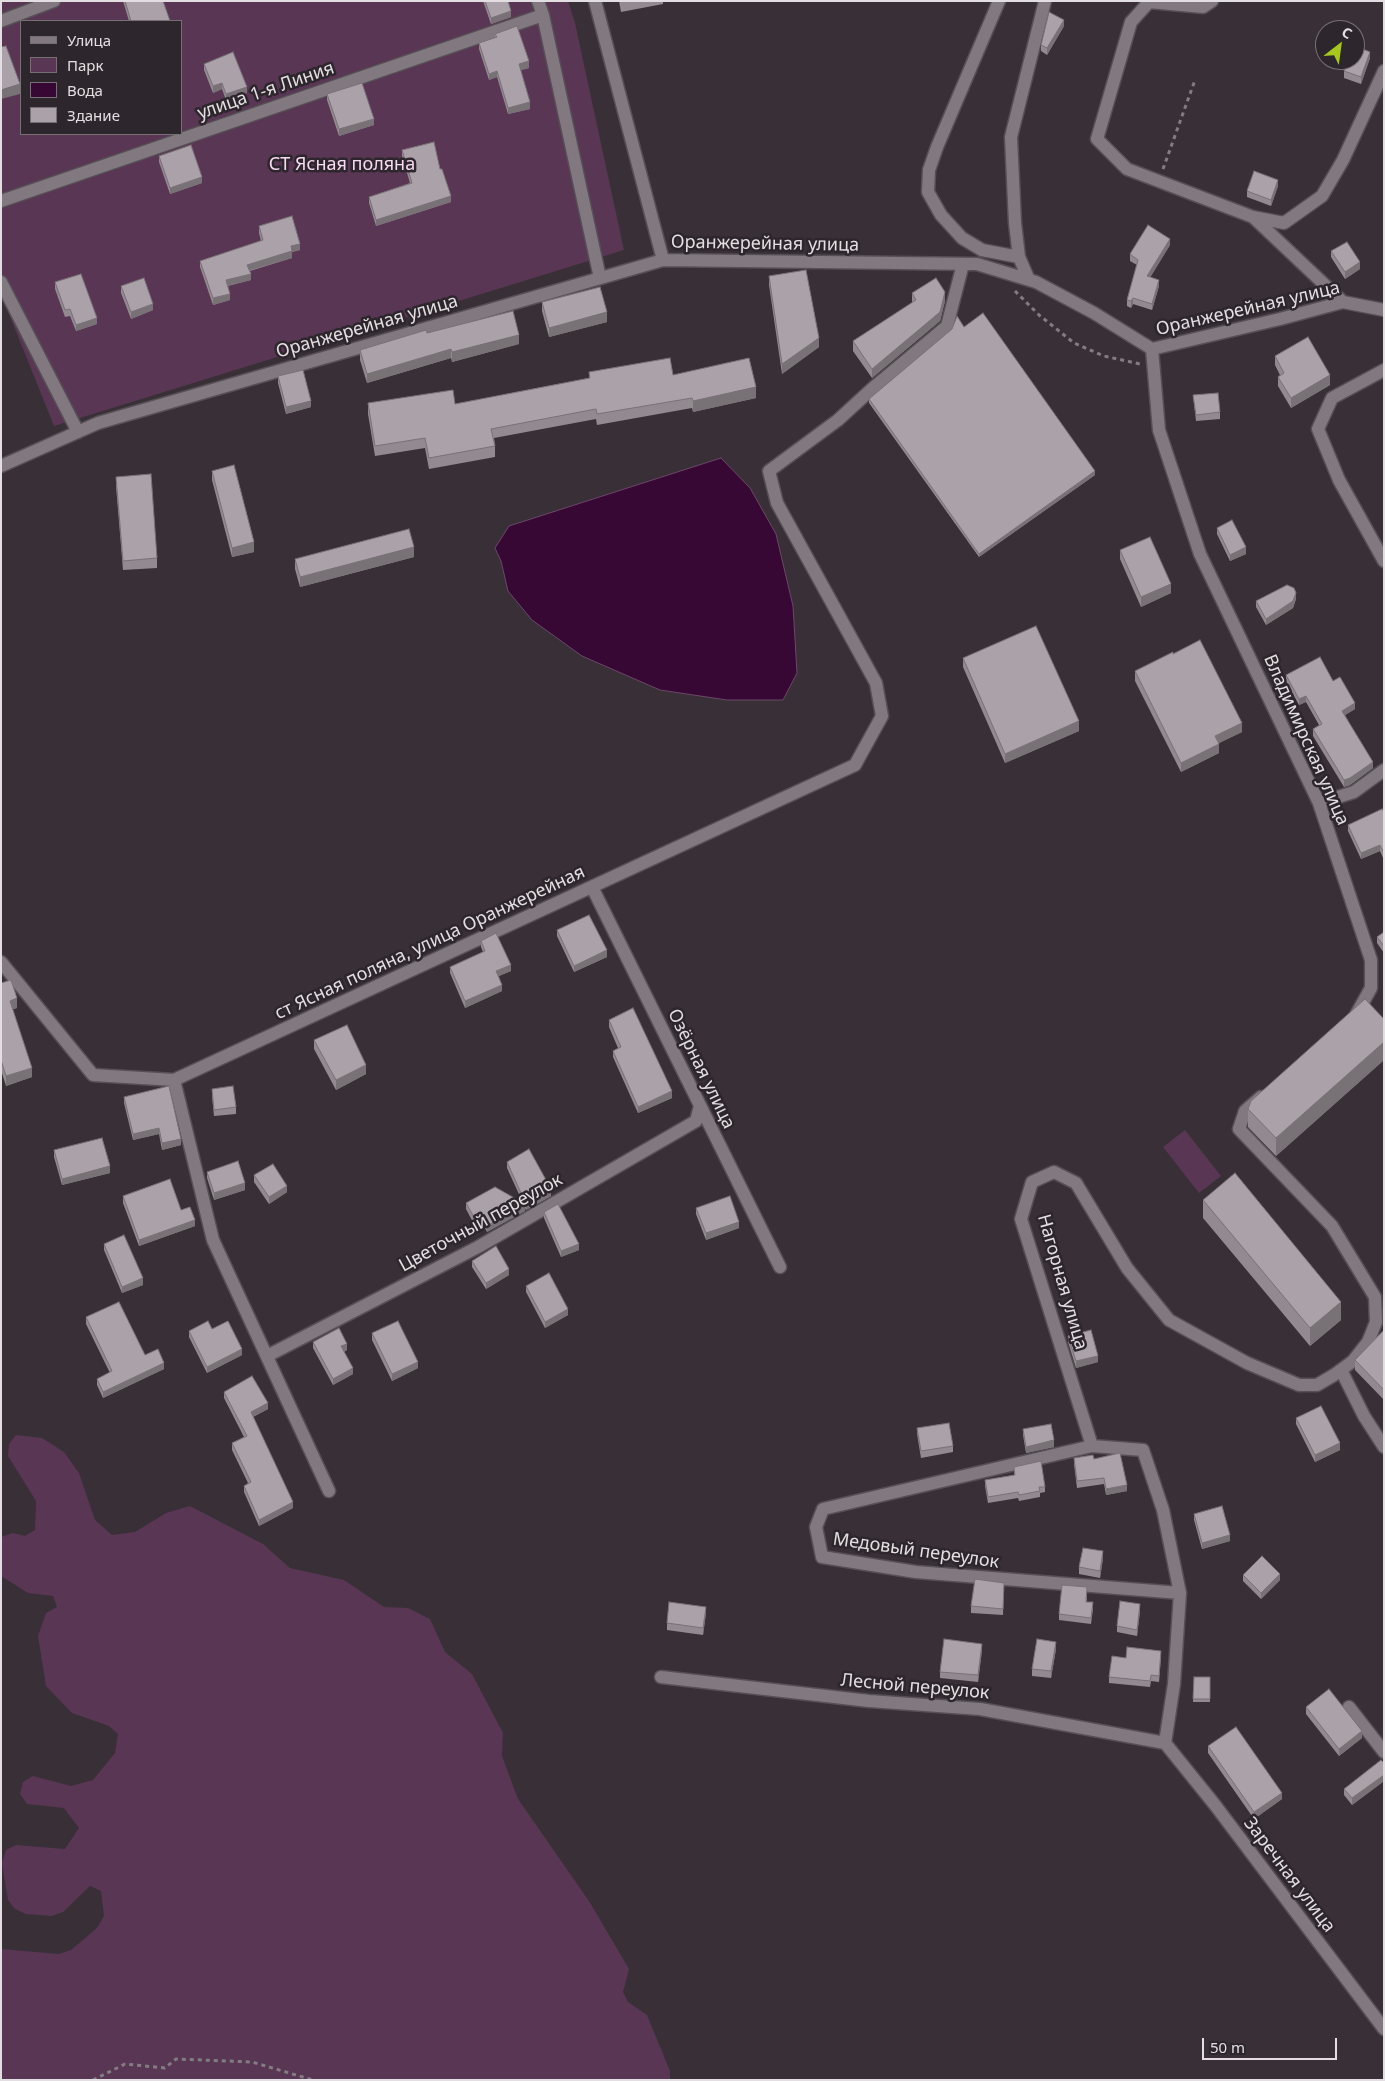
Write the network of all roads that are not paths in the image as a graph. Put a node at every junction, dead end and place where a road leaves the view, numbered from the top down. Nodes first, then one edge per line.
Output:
1 (54, 1) edge
2 (538, 1) edge
3 (595, 1) edge
4 (999, 1) edge
5 (1044, 1) edge
6 (1212, 1) edge
7 (543, 15) junction
8 (1, 21) edge
9 (1384, 71) edge
10 (1, 201) edge
11 (1253, 217) junction
12 (1019, 257) junction
13 (663, 260) junction
14 (963, 264) junction
15 (600, 278) junction
16 (1029, 280) junction
17 (1, 282) edge
18 (1343, 302) junction
19 (1384, 310) edge
20 (1152, 349) junction
21 (1384, 370) edge
22 (78, 432) junction
23 (1, 466) edge
24 (1384, 561) edge
25 (1384, 770) edge
26 (1319, 802) junction
27 (592, 887) junction
28 (1, 962) edge
29 (1345, 1023) edge
30 (174, 1080) junction
31 (1274, 1086) edge
32 (700, 1106) junction
33 (780, 1266) dead end
34 (267, 1356) junction
35 (1341, 1370) junction
36 (1092, 1446) junction
37 (1384, 1447) edge
38 (329, 1491) dead end
39 (1180, 1594) junction
40 (661, 1677) dead end
41 (1350, 1707) dead end
42 (1165, 1744) junction
43 (1384, 1752) edge
44 (1384, 2029) edge

1 - 8 street
2 - 7 street
3 - 13 street
4 - 12 street
5 - 12 street
6 - 11 street
7 - 10 street, улица 1-я Линия
7 - 15 street
9 - 11 street
11 - 18 street
12 - 16 street
13 - 14 street, Оранжерейная улица
13 - 15 street, Оранжерейная улица
14 - 16 street, Оранжерейная улица
14 - 27 street, ст Ясная поляна, улица Оранжерейная
15 - 22 street, Оранжерейная улица
16 - 20 street, Оранжерейная улица
17 - 22 street
18 - 19 street, Оранжерейная улица
18 - 20 street, Оранжерейная улица
20 - 26 street, Владимирская улица
21 - 24 street
22 - 23 street, Оранжерейная улица
25 - 26 street
26 - 29 street, Владимирская улица
27 - 30 street, ст Ясная поляна, улица Оранжерейная
27 - 32 street, Озёрная улица
28 - 30 street, ст Ясная поляна, улица Оранжерейная
30 - 34 street
31 - 35 street, Нагорная улица
32 - 33 street, Озёрная улица
32 - 34 street, Цветочный переулок
34 - 38 street
35 - 36 street, Нагорная улица
35 - 37 street
36 - 39 street
36 - 39 street, Медовый переулок
39 - 42 street
40 - 42 street, Лесной переулок
41 - 43 street
42 - 44 street, Заречная улица

